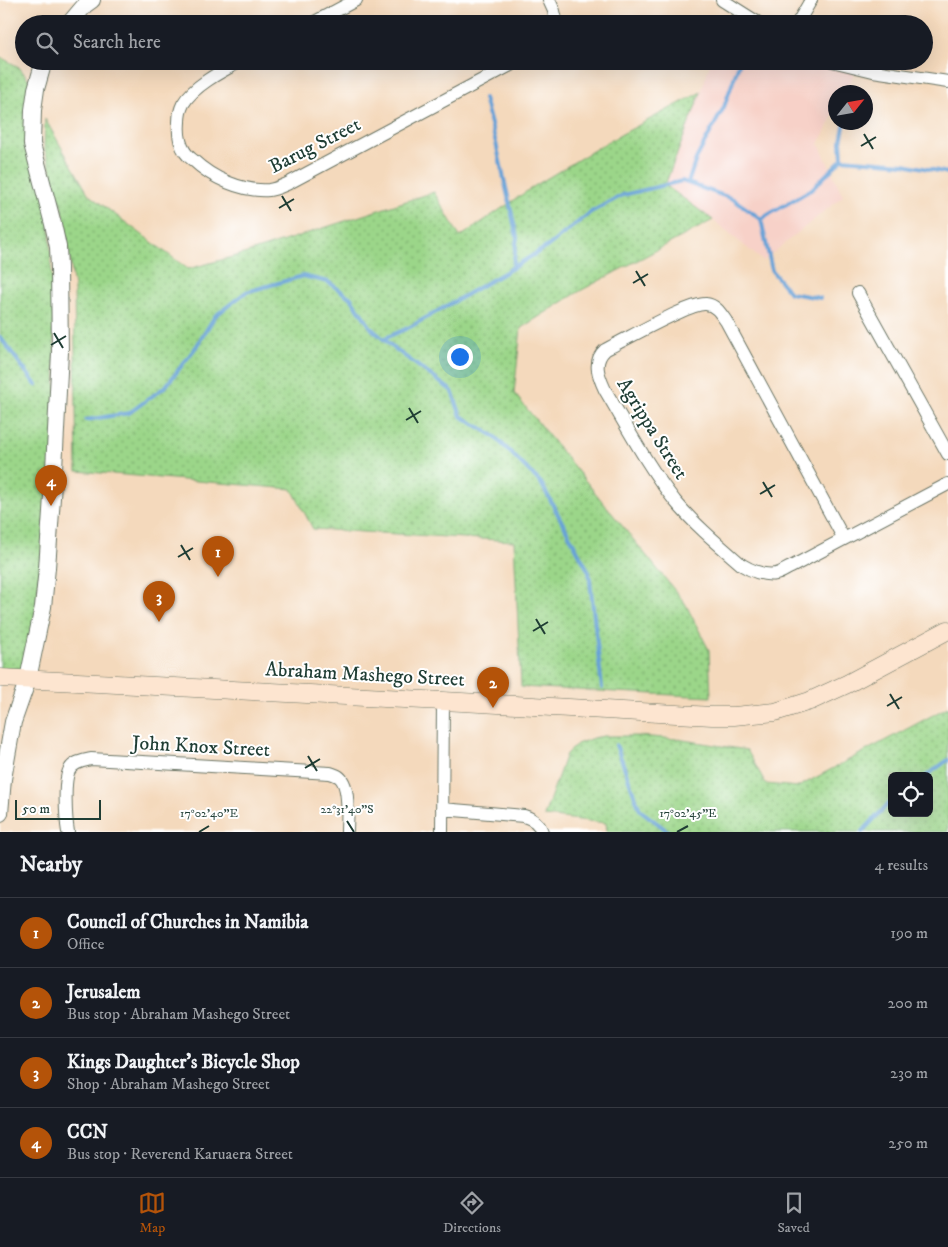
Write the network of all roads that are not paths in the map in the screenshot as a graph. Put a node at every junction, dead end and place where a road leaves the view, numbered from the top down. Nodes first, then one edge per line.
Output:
1 (92, 0) edge
2 (356, 0) edge
3 (549, 0) edge
4 (722, 0) edge
5 (811, 0) edge
6 (77, 15) edge
7 (328, 15) edge
8 (555, 15) edge
9 (746, 15) edge
10 (802, 15) edge
11 (41, 70) edge
12 (224, 70) edge
13 (501, 70) edge
14 (866, 70) edge
15 (948, 82) edge
16 (858, 293) dead end
17 (948, 454) edge
18 (948, 484) edge
19 (844, 539) junction
20 (948, 630) edge
21 (0, 678) edge
22 (28, 679) junction
23 (443, 701) junction
24 (442, 809) junction
25 (0, 813) edge
26 (68, 832) edge
27 (347, 832) edge
28 (442, 832) edge
29 (542, 832) edge

1 - 6 street
2 - 7 street
3 - 8 street
4 - 9 street
5 - 10 street
11 - 22 street
12 - 13 street, Barug Street
14 - 15 street
16 - 17 street
18 - 19 street, Agrippa Street
19 - 19 street, Agrippa Street
20 - 23 main road, Abraham Mashego Street
21 - 22 main road, Abraham Mashego Street
22 - 23 main road, Abraham Mashego Street
22 - 25 street
23 - 24 street
24 - 28 street
24 - 29 street
26 - 27 street, John Knox Street

